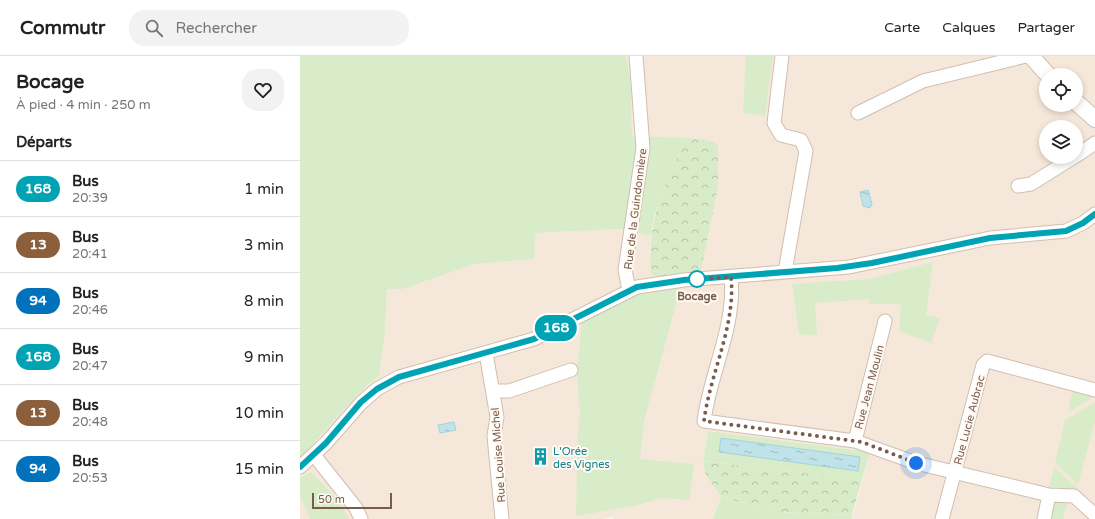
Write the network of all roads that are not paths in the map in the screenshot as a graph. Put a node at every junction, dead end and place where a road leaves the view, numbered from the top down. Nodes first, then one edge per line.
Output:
1 (636, 56) edge
2 (782, 56) edge
3 (1026, 56) edge
4 (1031, 56) edge
5 (1042, 68) edge
6 (1083, 108) edge
7 (858, 113) dead end
8 (1095, 119) edge
9 (1095, 143) edge
10 (1083, 151) edge
11 (1062, 164) edge
12 (1018, 186) dead end
13 (1095, 214) edge
14 (785, 272) junction
15 (731, 277) junction
16 (629, 290) junction
17 (885, 321) dead end
18 (486, 353) junction
19 (571, 370) dead end
20 (1095, 390) edge
21 (493, 391) junction
22 (855, 441) junction
23 (314, 455) junction
24 (300, 467) edge
25 (955, 472) junction
26 (1049, 495) junction
27 (1095, 515) edge
28 (361, 519) edge
29 (502, 519) edge
30 (942, 519) edge
31 (1044, 519) edge

1 - 16 street, Rue de la Guindonnière
2 - 14 street
3 - 7 street
4 - 5 street
6 - 8 street
9 - 10 street
11 - 12 street
13 - 14 street
14 - 15 street
15 - 16 street
15 - 22 street, Rue Jean Moulin
16 - 18 street
17 - 22 street, Rue Jean Moulin
18 - 21 street, Rue Louise Michel
18 - 23 street
19 - 21 street, Rue Louise Michel
20 - 25 street, Rue Lucie Aubrac
21 - 29 street, Rue Louise Michel
22 - 25 street, Rue Lucie Aubrac
23 - 24 street
23 - 28 street
25 - 26 street, Rue Lucie Aubrac
25 - 30 street, Rue Lucie Aubrac
26 - 27 street, Rue Lucie Aubrac
26 - 31 street

